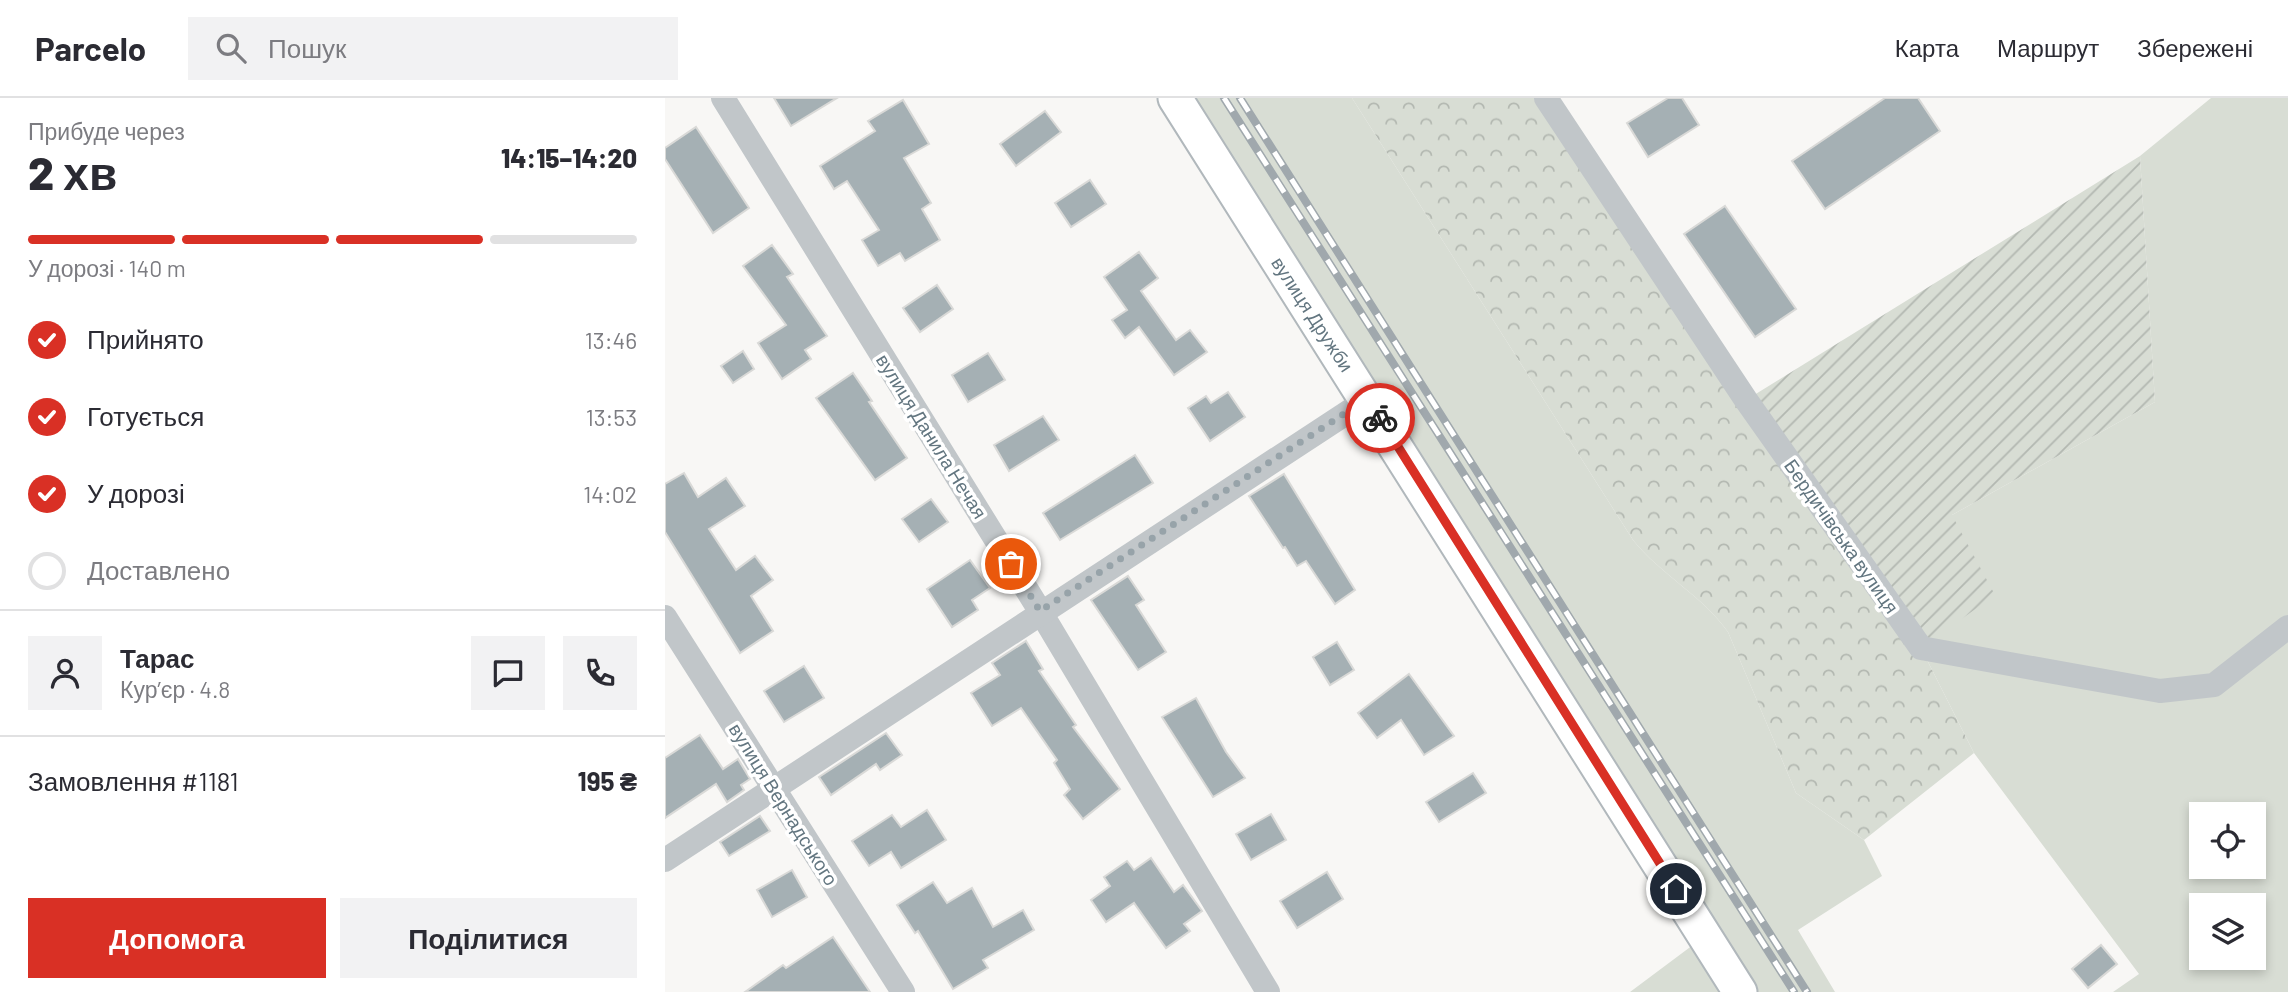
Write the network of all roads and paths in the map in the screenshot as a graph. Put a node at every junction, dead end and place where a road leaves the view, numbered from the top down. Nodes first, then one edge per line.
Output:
1 (723, 98) edge
2 (1175, 98) edge
3 (1546, 98) edge
4 (1367, 399) junction
5 (1040, 611) junction
6 (665, 617) edge
7 (2288, 626) edge
8 (774, 789) junction
9 (665, 860) edge
10 (904, 992) edge
11 (1268, 992) edge
12 (1740, 992) edge

1 - 5 street, вулиця Данила Нечая
2 - 4 street, вулиця Дружби
3 - 7 street, Бердичівська вулиця
4 - 5 street
4 - 12 street, вулиця Дружби
5 - 8 street
5 - 11 street, вулиця Данила Нечая
6 - 8 street, вулиця Вернадського
8 - 9 street
8 - 10 street, вулиця Вернадського

